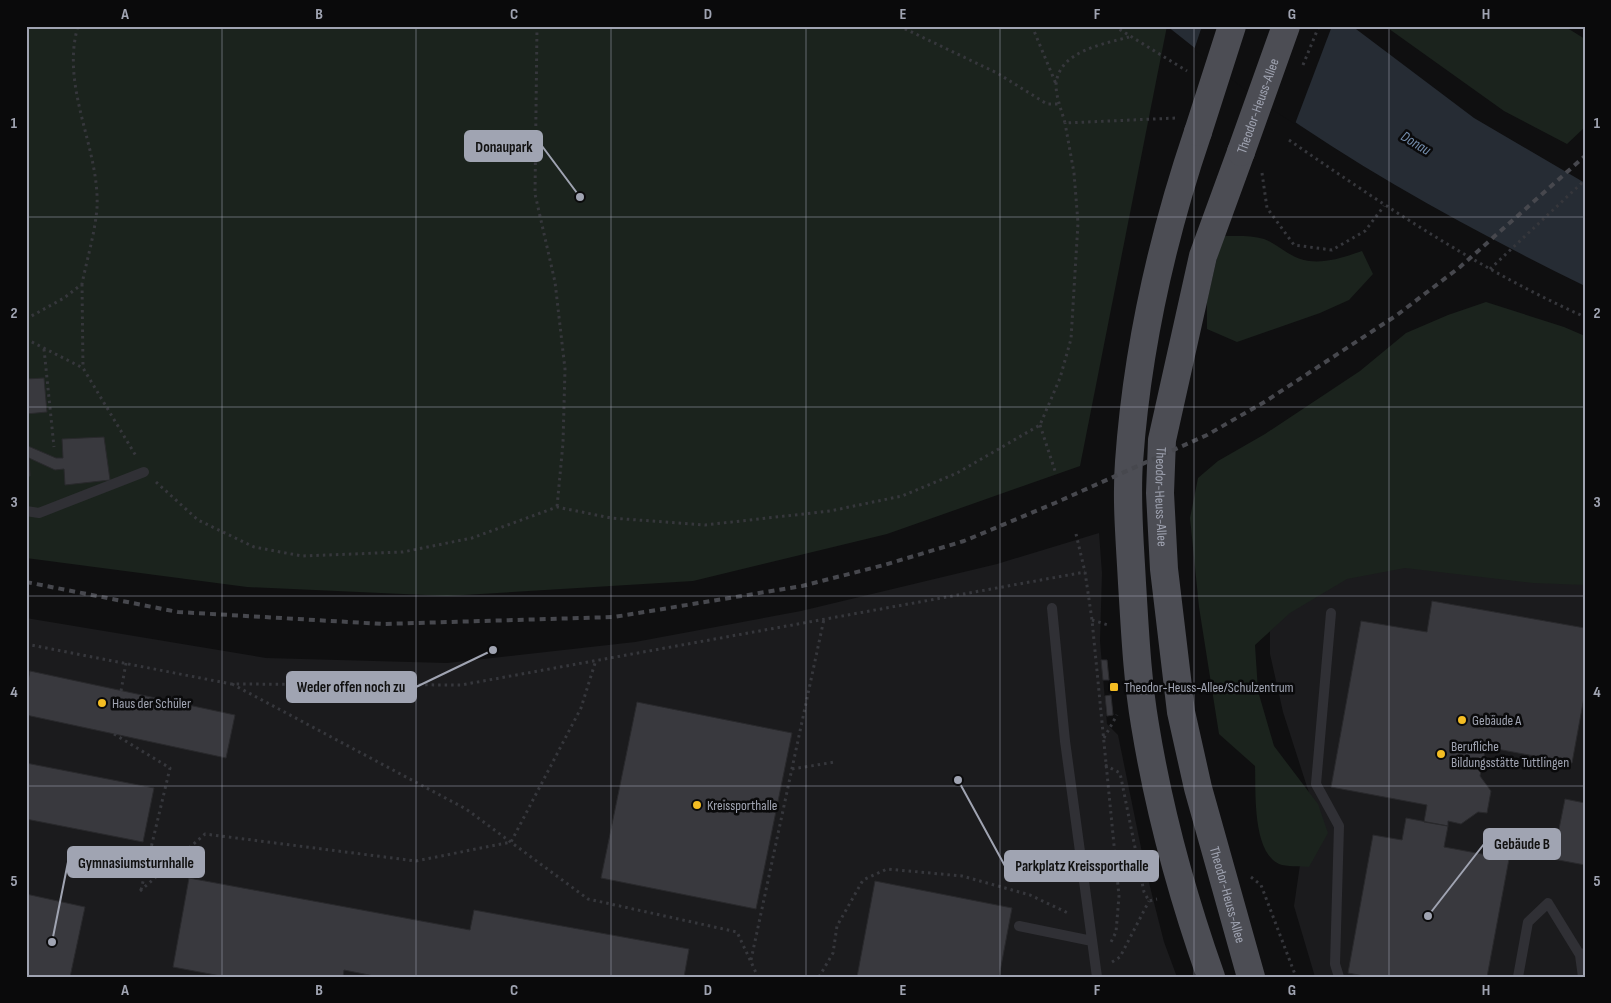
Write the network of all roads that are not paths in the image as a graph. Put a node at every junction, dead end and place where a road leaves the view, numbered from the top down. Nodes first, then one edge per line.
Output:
1 (1232, 26) edge
2 (1286, 26) edge
3 (144, 472) road end
4 (26, 512) edge
5 (1052, 608) dead end
6 (1331, 613) dead end
7 (1019, 926) dead end
8 (1092, 941) junction
9 (1582, 954) edge
10 (1097, 973) edge
11 (1211, 977) edge
12 (1251, 977) edge
13 (1339, 977) edge
14 (1518, 977) edge
15 (1582, 977) edge

1 - 11 main road, bridge
2 - 12 main road, Theodor-Heuss-Allee, bridge
3 - 4 lane
5 - 8 lane
6 - 13 lane
7 - 8 lane
8 - 10 lane
9 - 14 lane
9 - 15 lane

